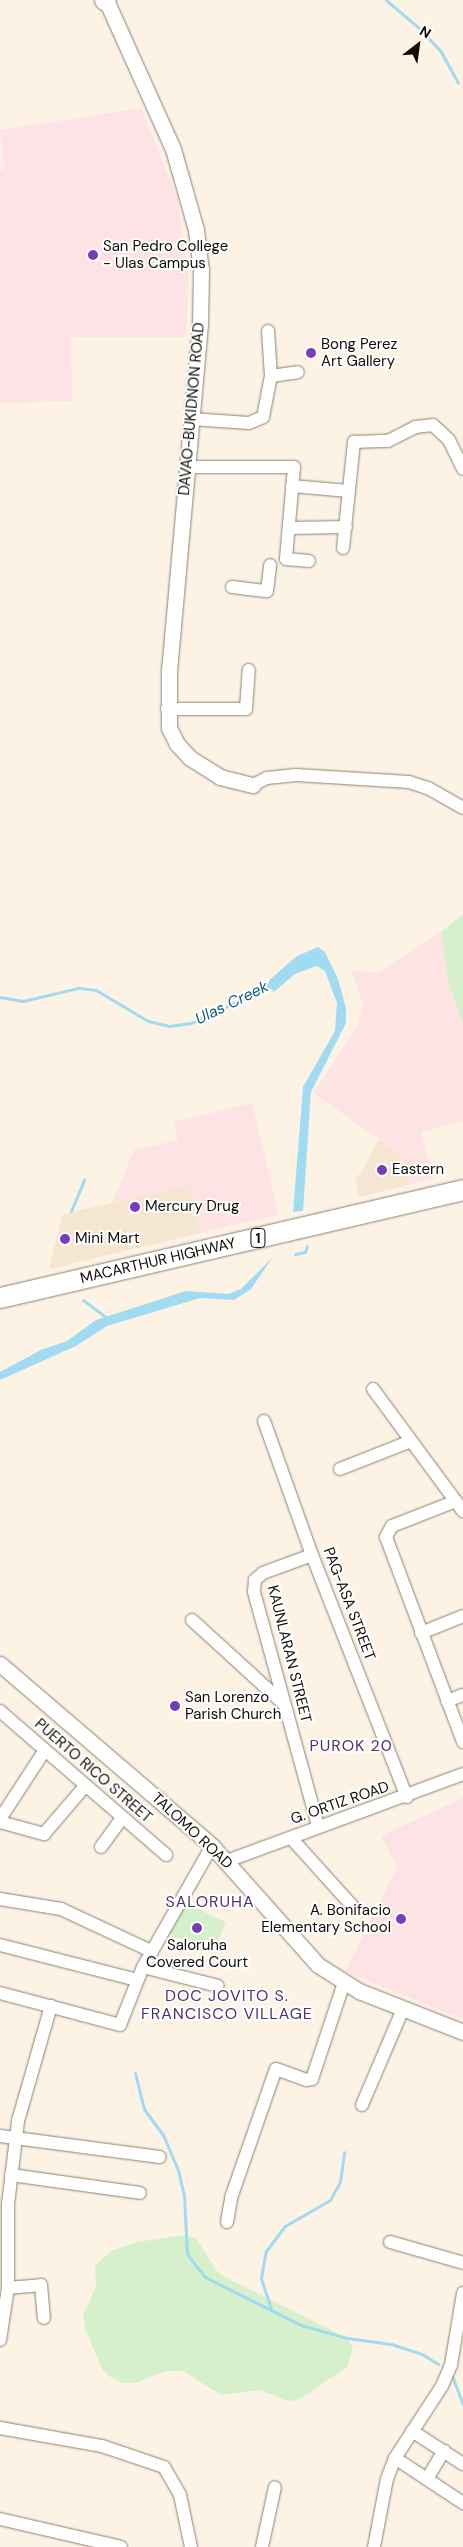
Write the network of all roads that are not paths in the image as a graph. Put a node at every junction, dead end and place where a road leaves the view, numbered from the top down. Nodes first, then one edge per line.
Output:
1 (106, 0) edge
2 (268, 331) dead end
3 (298, 372) dead end
4 (271, 376) junction
5 (191, 418) junction
6 (187, 467) junction
7 (463, 469) edge
8 (292, 486) junction
9 (349, 491) junction
10 (346, 527) junction
11 (289, 528) junction
12 (343, 548) dead end
13 (309, 561) dead end
14 (270, 565) dead end
15 (232, 586) dead end
16 (249, 670) dead end
17 (168, 709) junction
18 (253, 786) joint
19 (463, 808) edge
20 (463, 1190) edge
21 (0, 1298) edge
22 (373, 1389) dead end
23 (264, 1421) dead end
24 (411, 1441) junction
25 (340, 1469) dead end
26 (459, 1506) edge
27 (312, 1555) junction
28 (463, 1616) edge
29 (192, 1620) dead end
30 (422, 1633) junction
31 (0, 1664) edge
32 (463, 1695) edge
33 (448, 1701) junction
34 (284, 1704) junction
35 (2, 1718) edge
36 (463, 1742) edge
37 (45, 1750) junction
38 (463, 1774) edge
39 (85, 1786) junction
40 (407, 1797) junction
41 (122, 1818) junction
42 (0, 1820) edge
43 (318, 1826) junction
44 (291, 1838) junction
45 (101, 1846) dead end
46 (212, 1846) junction
47 (166, 1855) dead end
48 (227, 1862) junction
49 (0, 1899) edge
50 (354, 1908) dead end
51 (0, 1945) edge
52 (151, 1951) junction
53 (143, 1967) junction
54 (137, 1980) junction
55 (344, 1983) junction
56 (218, 1986) dead end
57 (0, 1993) edge
58 (51, 2006) junction
59 (403, 2009) junction
60 (463, 2032) edge
61 (362, 2105) dead end
62 (0, 2136) edge
63 (16, 2139) junction
64 (160, 2157) dead end
65 (11, 2176) junction
66 (140, 2193) dead end
67 (227, 2222) dead end
68 (390, 2242) dead end
69 (463, 2263) edge
70 (8, 2288) junction
71 (463, 2293) edge
72 (44, 2318) dead end
73 (0, 2340) edge
74 (0, 2428) edge
75 (412, 2431) junction
76 (444, 2452) junction
77 (395, 2458) junction
78 (463, 2464) edge
79 (427, 2479) junction
80 (275, 2487) dead end
81 (463, 2503) edge
82 (0, 2519) edge
83 (121, 2547) edge
84 (191, 2547) edge
85 (262, 2547) edge
86 (374, 2547) edge

1 - 5 street, DAVAO-BUKIDNON ROAD
2 - 4 street
3 - 4 street
4 - 5 street
5 - 6 street, DAVAO-BUKIDNON ROAD
6 - 8 street
6 - 17 street, DAVAO-BUKIDNON ROAD
7 - 9 street
8 - 9 street
8 - 11 street
9 - 10 street
10 - 11 street
10 - 12 street
11 - 13 street
14 - 15 street
16 - 17 street
17 - 18 street, DAVAO-BUKIDNON ROAD
18 - 19 street
20 - 21 highway, MACARTHUR HIGHWAY / 1
22 - 24 street
23 - 27 street, PAG-ASA STREET
24 - 25 street
24 - 26 street
26 - 30 street
27 - 34 street, KAUNLARAN STREET
27 - 40 street, PAG-ASA STREET
28 - 30 street
29 - 34 street
30 - 33 street
31 - 46 street, TALOMO ROAD
32 - 33 street
33 - 36 street
34 - 43 street, KAUNLARAN STREET
35 - 37 street, PUERTO RICO STREET
37 - 39 street, PUERTO RICO STREET
37 - 42 street
38 - 40 street, G. ORTIZ ROAD
39 - 41 street, PUERTO RICO STREET
39 - 42 street
40 - 43 street, G. ORTIZ ROAD
41 - 45 street
41 - 47 street, PUERTO RICO STREET
43 - 44 street, G. ORTIZ ROAD
44 - 48 street, G. ORTIZ ROAD
44 - 50 street
46 - 48 street, TALOMO ROAD
46 - 52 street
48 - 55 street, TALOMO ROAD
49 - 52 street
51 - 54 street
52 - 53 street
53 - 54 street
53 - 56 street
54 - 58 street
55 - 59 street, TALOMO ROAD
55 - 67 street
57 - 58 street
58 - 63 street
59 - 60 street, TALOMO ROAD
59 - 61 street
62 - 63 street
63 - 64 street
63 - 65 street
65 - 66 street
65 - 70 street
68 - 69 street
70 - 72 street
70 - 73 street
71 - 75 street
74 - 84 street
75 - 76 street
75 - 77 street
76 - 78 street
76 - 79 street
77 - 79 street
77 - 86 street
79 - 81 street
80 - 85 street
82 - 83 street

